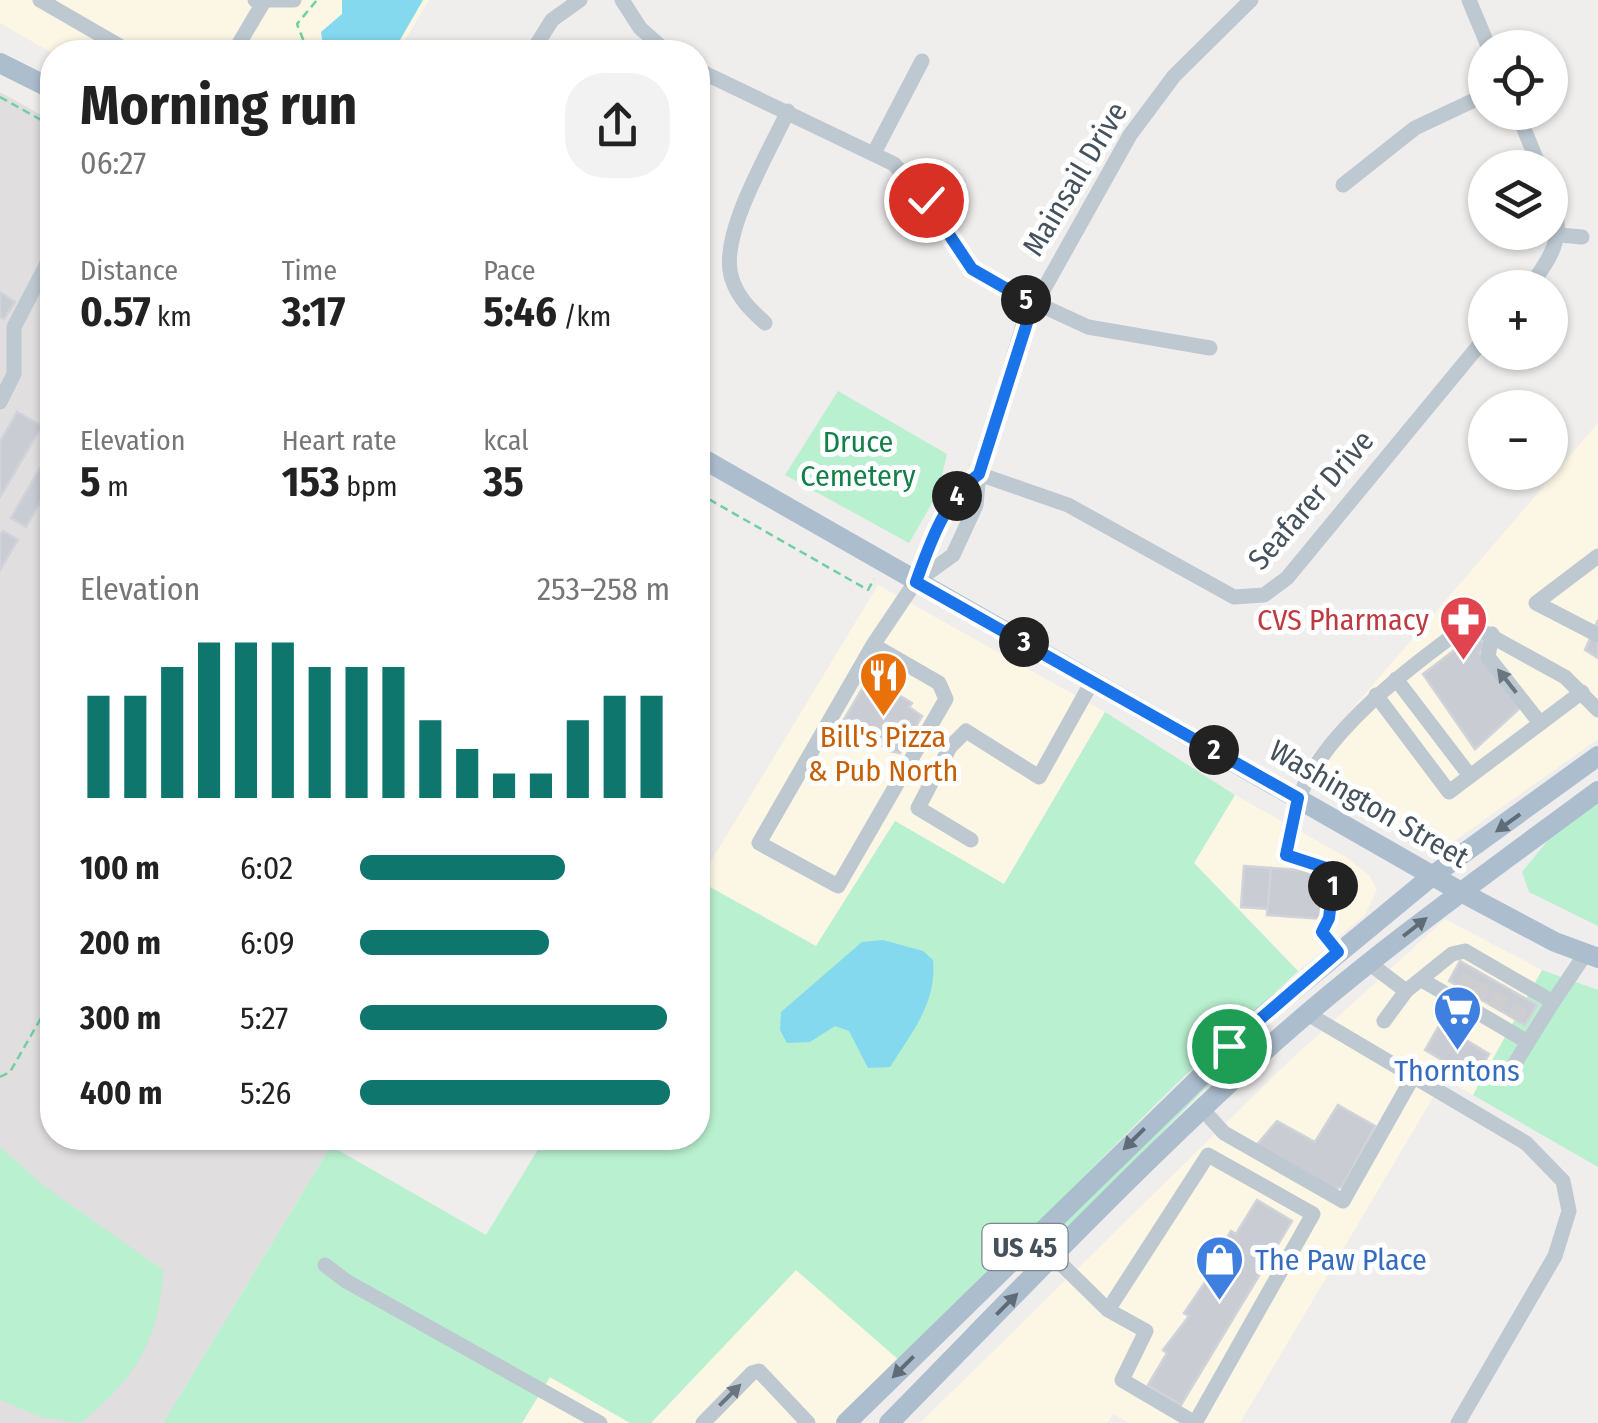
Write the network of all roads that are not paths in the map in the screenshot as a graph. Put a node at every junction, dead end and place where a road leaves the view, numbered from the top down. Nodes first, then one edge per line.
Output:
1 (40, 0) edge
2 (294, 0) edge
3 (580, 0) edge
4 (622, 0) edge
5 (1251, 0) edge
6 (1469, 0) edge
7 (259, 2) edge
8 (1482, 30) edge
9 (109, 40) edge
10 (240, 40) edge
11 (540, 40) edge
12 (654, 40) edge
13 (2, 60) edge
14 (922, 61) dead end
15 (710, 75) edge
16 (40, 83) edge
17 (1468, 102) edge
18 (788, 110) junction
19 (875, 152) junction
20 (1343, 185) dead end
21 (1568, 235) edge
22 (1582, 236) dead end
23 (40, 277) edge
24 (1033, 304) junction
25 (764, 323) dead end
26 (1210, 348) dead end
27 (1468, 359) edge
28 (0, 402) edge
29 (710, 463) edge
30 (979, 474) junction
31 (1598, 556) edge
32 (916, 582) junction
33 (1492, 634) junction
34 (1598, 635) edge
35 (872, 645) junction
36 (1396, 679) junction
37 (1093, 680) junction
38 (1582, 692) junction
39 (1376, 695) junction
40 (1598, 710) edge
41 (1540, 723) junction
42 (1598, 756) edge
43 (1470, 776) junction
44 (1598, 791) edge
45 (1298, 798) junction
46 (971, 840) dead end
47 (1432, 876) junction
48 (1462, 892) junction
49 (1338, 952) junction
50 (1592, 955) edge
51 (1370, 964) junction
52 (1422, 980) junction
53 (1406, 991) junction
54 (1553, 1002) junction
55 (1308, 1014) junction
56 (1384, 1020) dead end
57 (1528, 1042) junction
58 (1414, 1075) junction
59 (1508, 1075) dead end
60 (1203, 1110) junction
61 (1053, 1256) junction
62 (325, 1264) dead end
63 (1108, 1310) junction
64 (704, 1421) edge
65 (600, 1423) edge
66 (808, 1423) edge
67 (846, 1423) edge
68 (889, 1423) edge
69 (1458, 1423) edge

1 - 9 street
2 - 7 street
3 - 11 street
4 - 12 street
5 - 24 street, Mainsail Drive
6 - 8 street
7 - 10 street
13 - 16 main road
14 - 19 street
15 - 18 street
17 - 20 street
18 - 19 street
18 - 25 street
19 - 24 street
21 - 22 street
23 - 28 street
24 - 26 street
24 - 30 street, Mainsail Drive
27 - 30 street, Seafarer Drive
29 - 32 main road, Washington Street
30 - 32 street, Mainsail Drive
30 - 32 street, Mainsail Drive
31 - 34 street
32 - 35 street
32 - 37 main road, Washington Street
33 - 36 street
33 - 38 street
41 -> 33 street
35 - 35 street
36 - 39 street
36 - 43 street
37 - 45 main road, Washington Street
37 - 46 street
38 - 40 street
38 - 41 street
39 - 43 street
39 - 45 street
41 - 43 street
42 -> 47 main road, US 45
44 - 48 main road, US 45
45 - 47 main road, Washington Street
45 - 49 street
47 - 48 main road, Washington Street
47 - 49 main road, US 45
48 - 50 main road, Washington Street
51 -> 48 main road, US 45
49 -> 67 main road, US 45
50 - 54 street
51 - 53 street
51 - 55 main road, US 45
52 - 53 street
52 - 54 street
52 - 57 street
53 - 56 street
54 - 57 street
55 - 58 street
55 - 60 main road, US 45
57 - 59 street
58 - 60 street
58 - 69 street
60 - 61 main road, US 45
61 - 63 street
68 -> 61 main road, US 45
62 - 65 street
63 - 63 street
64 -> 66 street

